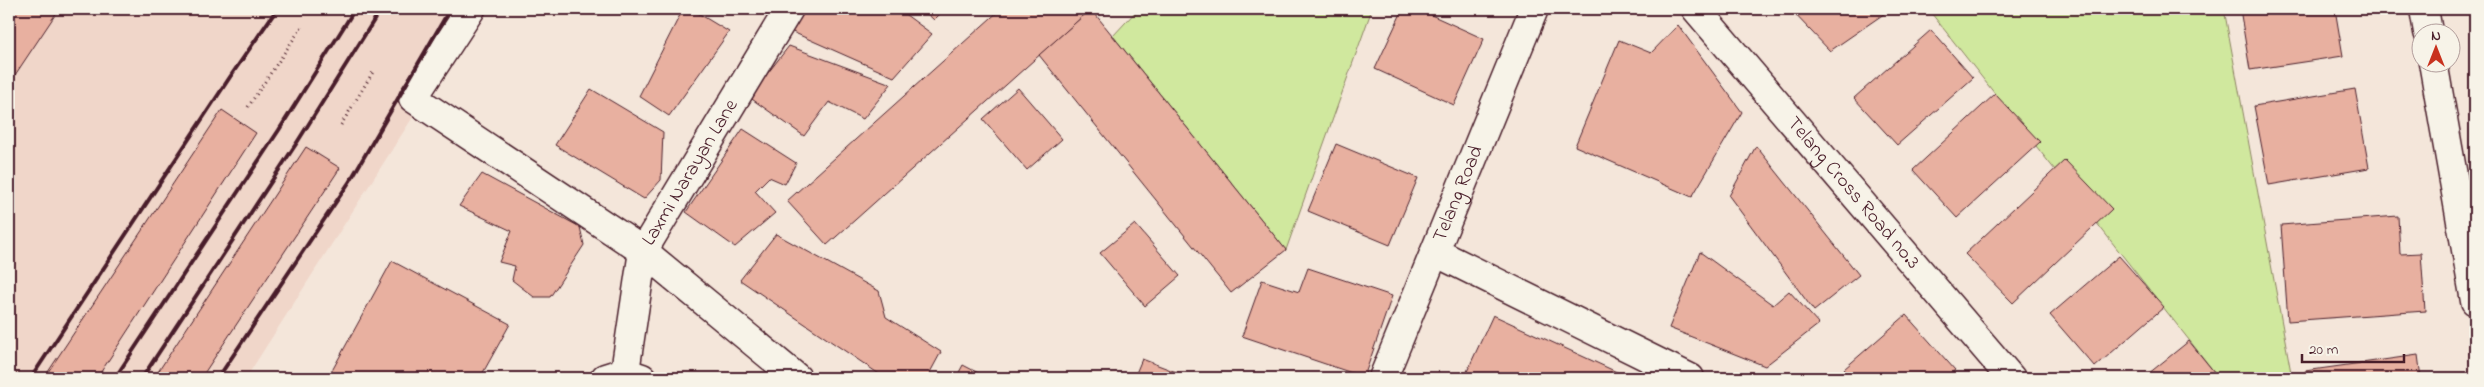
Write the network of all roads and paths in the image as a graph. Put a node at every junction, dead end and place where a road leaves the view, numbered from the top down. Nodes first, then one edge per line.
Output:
1 (471, 9) edge
2 (789, 9) edge
3 (1534, 9) edge
4 (1696, 9) edge
5 (2424, 9) edge
6 (2426, 22) edge
7 (302, 25) dead end
8 (373, 72) dead end
9 (2435, 72) edge
10 (248, 107) dead end
11 (341, 125) dead end
12 (643, 251) junction
13 (1435, 252) junction
14 (2475, 301) edge
15 (2004, 376) edge
16 (624, 377) edge
17 (796, 378) edge
18 (1383, 378) edge
19 (1690, 378) edge

1 - 12 street
2 - 12 street, Laxmi Narayan Lane
3 - 13 street, Telang Road
4 - 15 street, Telang Cross Road no.3
5 - 6 street
7 - 10 path
8 - 11 path
9 - 14 street
12 - 16 street, Laxmi Narayan Lane
12 - 17 street
13 - 18 street, Telang Road
13 - 19 street

